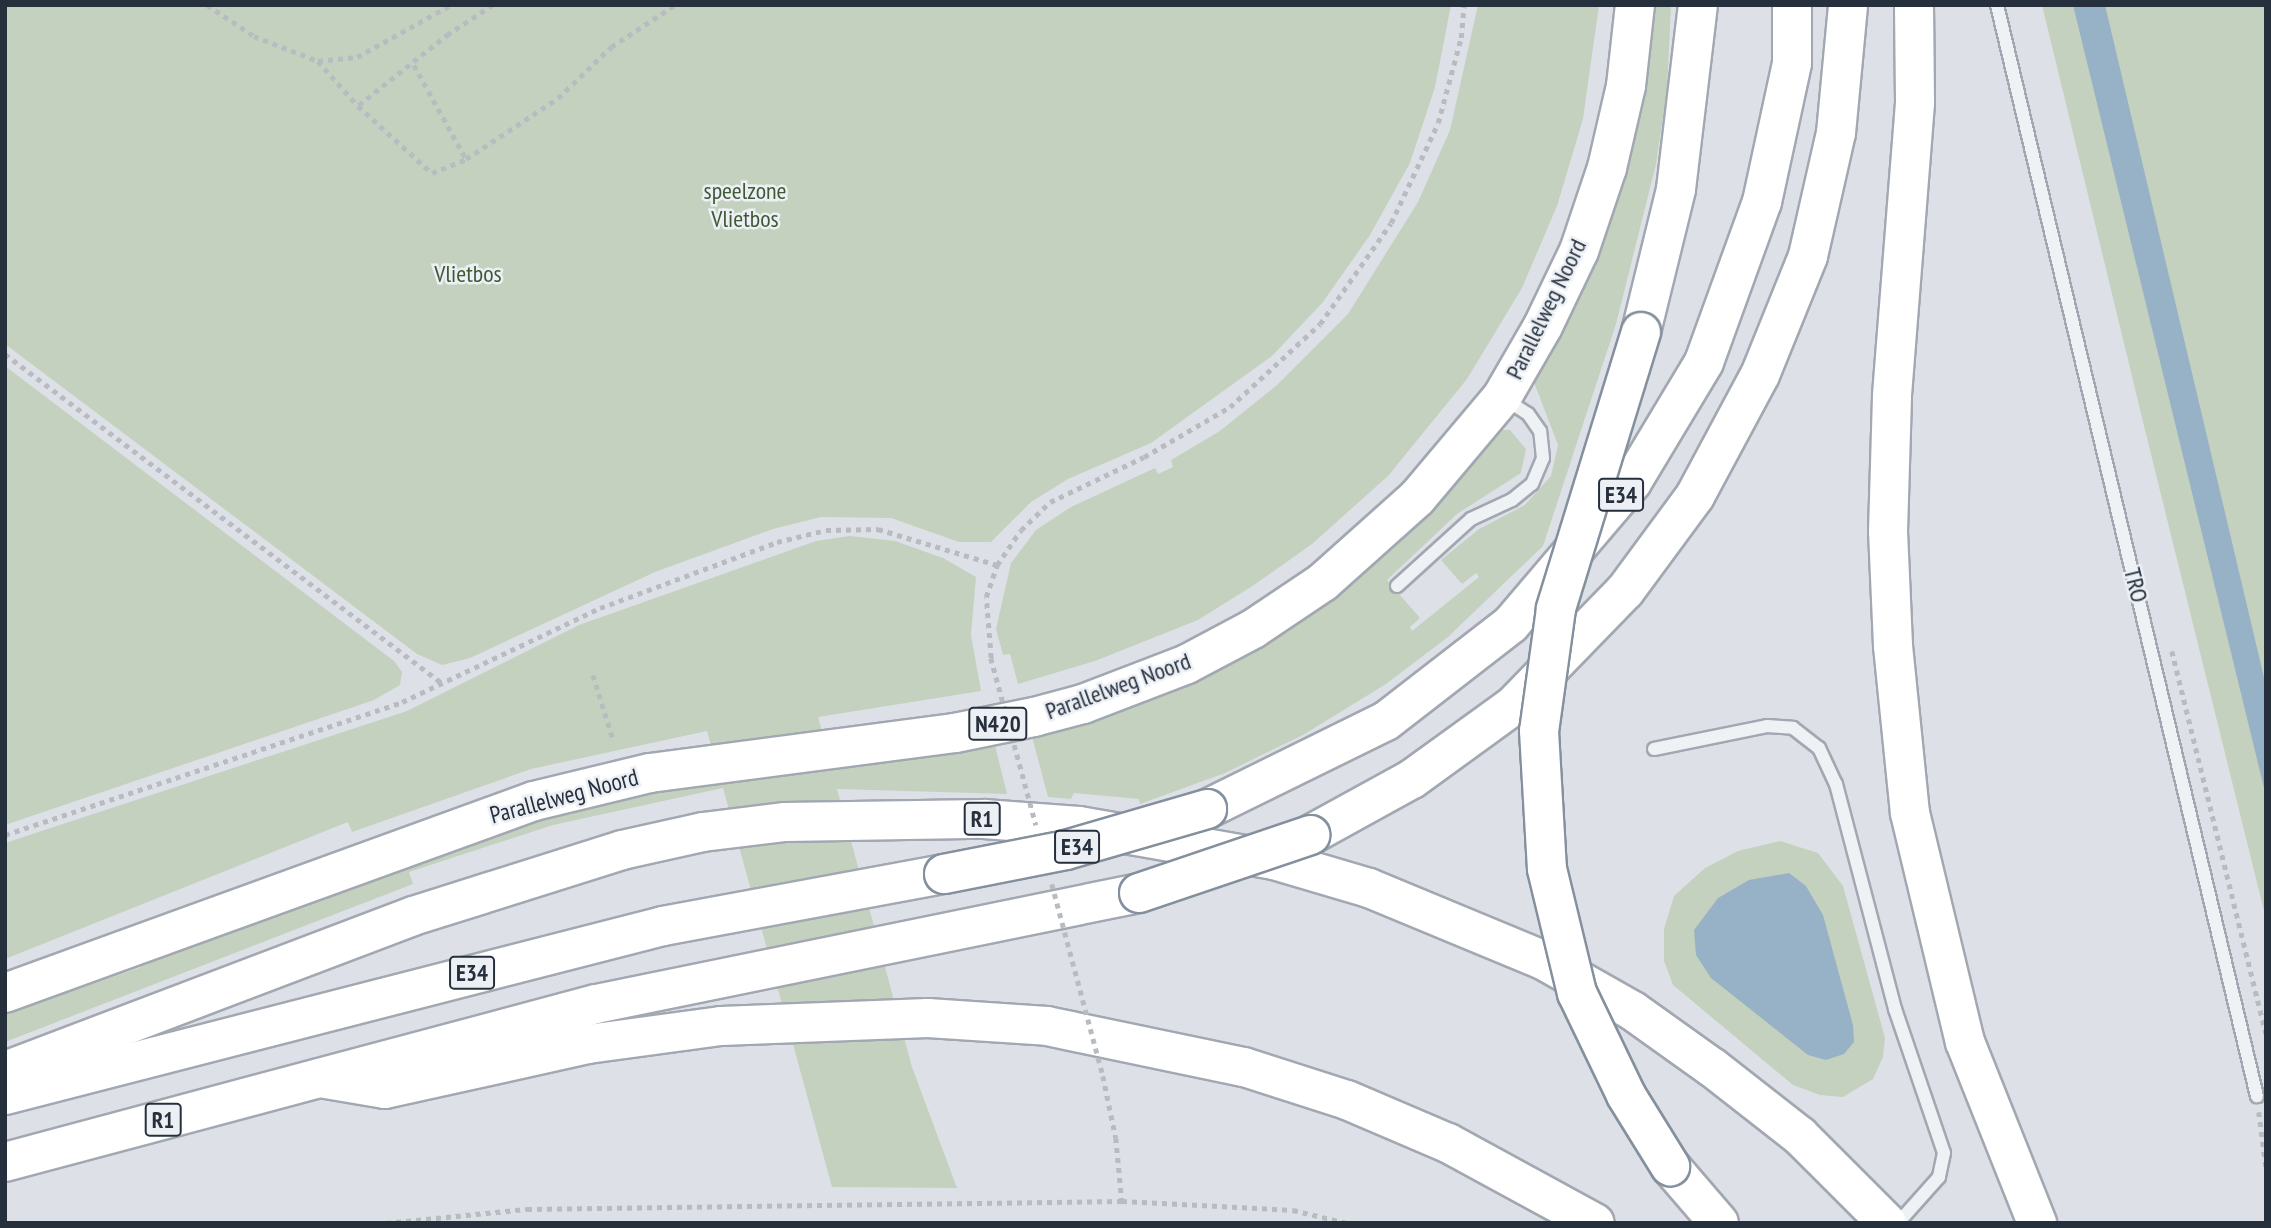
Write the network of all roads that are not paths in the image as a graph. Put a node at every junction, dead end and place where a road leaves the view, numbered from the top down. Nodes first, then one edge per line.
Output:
1 (1613, 5) edge
2 (1636, 5) edge
3 (1698, 5) edge
4 (1792, 5) edge
5 (1848, 5) edge
6 (1914, 5) edge
7 (1997, 5) edge
8 (1502, 397) junction
9 (1397, 586) dead end
10 (1654, 749) dead end
11 (5, 971) edge
12 (5, 993) edge
13 (5, 1071) edge
14 (320, 1078) junction
15 (5, 1095) edge
16 (2257, 1096) road end
17 (5, 1162) edge
18 (1595, 1223) edge
19 (1719, 1223) edge
20 (1887, 1223) edge
21 (1898, 1223) edge
22 (2037, 1223) edge

1 - 11 highway, Parallelweg Noord / N420
2 - 8 highway, Parallelweg Noord / N420
3 - 19 highway, bridge
4 - 15 highway, E34, bridge
5 - 14 highway, E34, bridge
6 - 22 highway
7 - 16 lane, TRO
8 - 9 lane
8 - 12 highway, Parallelweg Noord / N420
10 - 21 lane
13 - 20 highway, R1
14 - 17 highway, R1
14 - 18 highway

